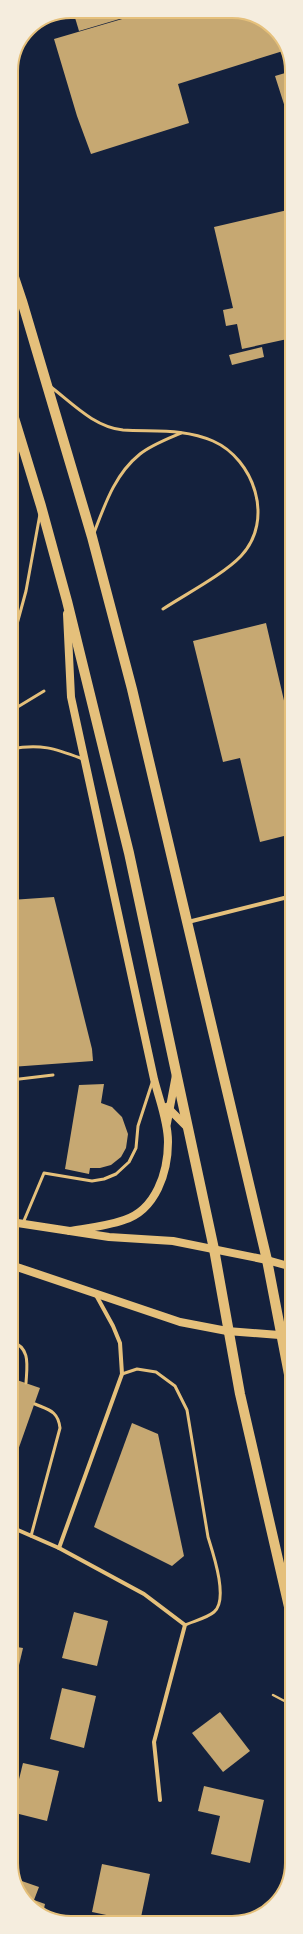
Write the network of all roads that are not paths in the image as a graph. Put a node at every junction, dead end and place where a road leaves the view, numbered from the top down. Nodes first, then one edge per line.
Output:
1 (18, 290) edge
2 (48, 384) junction
3 (18, 432) edge
4 (182, 432) junction
5 (41, 506) junction
6 (92, 537) junction
7 (67, 601) junction
8 (163, 609) dead end
9 (18, 620) edge
10 (44, 691) dead end
11 (18, 707) edge
12 (18, 748) edge
13 (85, 759) junction
14 (285, 898) edge
15 (187, 922) junction
16 (53, 1075) dead end
17 (176, 1075) junction
18 (18, 1079) edge
19 (154, 1079) junction
20 (159, 1098) junction
21 (170, 1109) junction
22 (166, 1126) junction
23 (188, 1128) junction
24 (18, 1223) edge
25 (22, 1224) junction
26 (70, 1231) junction
27 (214, 1249) junction
28 (267, 1260) junction
29 (285, 1265) edge
30 (18, 1266) edge
31 (95, 1293) junction
32 (228, 1331) junction
33 (280, 1334) junction
34 (285, 1335) edge
35 (18, 1343) edge
36 (285, 1357) edge
37 (122, 1374) junction
38 (26, 1383) dead end
39 (35, 1404) dead end
40 (18, 1530) edge
41 (31, 1536) junction
42 (59, 1548) junction
43 (285, 1590) edge
44 (186, 1625) junction
45 (160, 1800) dead end

1 - 2 main road
2 - 4 lane
2 - 6 main road
3 - 5 main road
4 - 6 lane
4 - 8 lane
5 - 7 main road
5 - 9 lane
6 - 15 main road
7 - 13 main road
7 - 17 main road
10 - 11 lane
12 - 13 lane
13 - 19 main road
14 - 15 street
15 - 28 main road
16 - 18 lane
17 - 21 main road
17 - 23 main road
19 - 20 main road
19 - 25 lane
20 - 21 main road
20 - 22 main road
21 - 22 main road
21 - 23 main road
22 - 26 main road
23 - 27 main road
24 - 25 main road
25 - 26 main road
26 - 27 main road
27 - 28 main road
27 - 32 main road
28 - 29 main road
28 - 33 main road
30 - 31 main road
31 - 32 main road
31 - 37 street
32 - 33 main road
32 - 43 main road
33 - 34 main road
33 - 36 main road
35 - 38 lane
37 - 42 street
37 - 44 lane
39 - 41 lane
40 - 41 street
41 - 42 street
42 - 44 street
44 - 45 street

